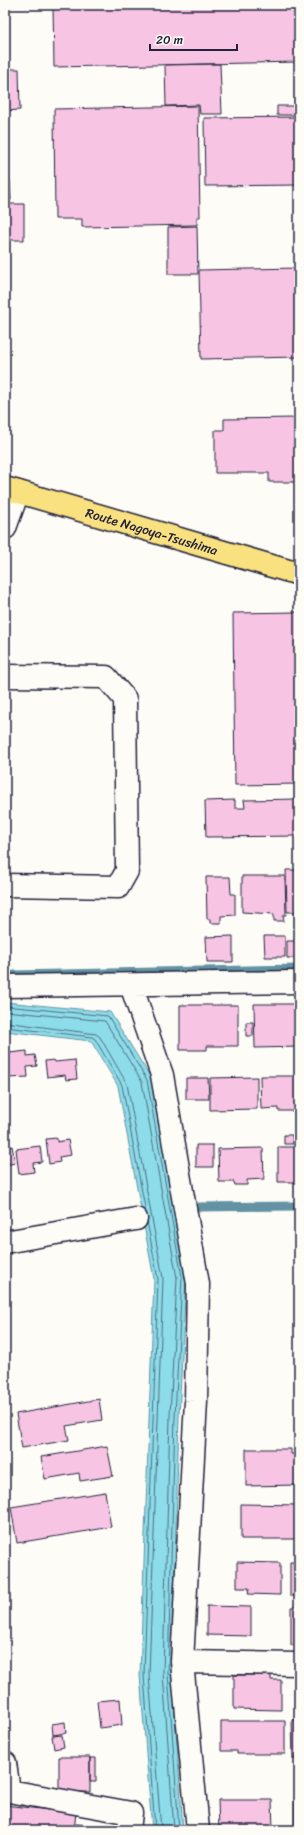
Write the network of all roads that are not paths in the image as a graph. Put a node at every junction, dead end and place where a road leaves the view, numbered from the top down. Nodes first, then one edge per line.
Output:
1 (10, 489) edge
2 (5, 528) edge
3 (299, 574) edge
4 (5, 676) edge
5 (5, 885) edge
6 (299, 982) edge
7 (131, 984) junction
8 (5, 986) edge
9 (136, 1219) dead end
10 (5, 1242) edge
11 (182, 1662) junction
12 (299, 1664) edge
13 (5, 1763) edge
14 (129, 1830) edge
15 (198, 1830) edge

1 - 2 street
1 - 3 main road, Route Nagoya-Tsushima
4 - 5 street
6 - 7 street
7 - 8 street
7 - 11 street
9 - 10 street
11 - 12 street
11 - 15 street
13 - 14 street

